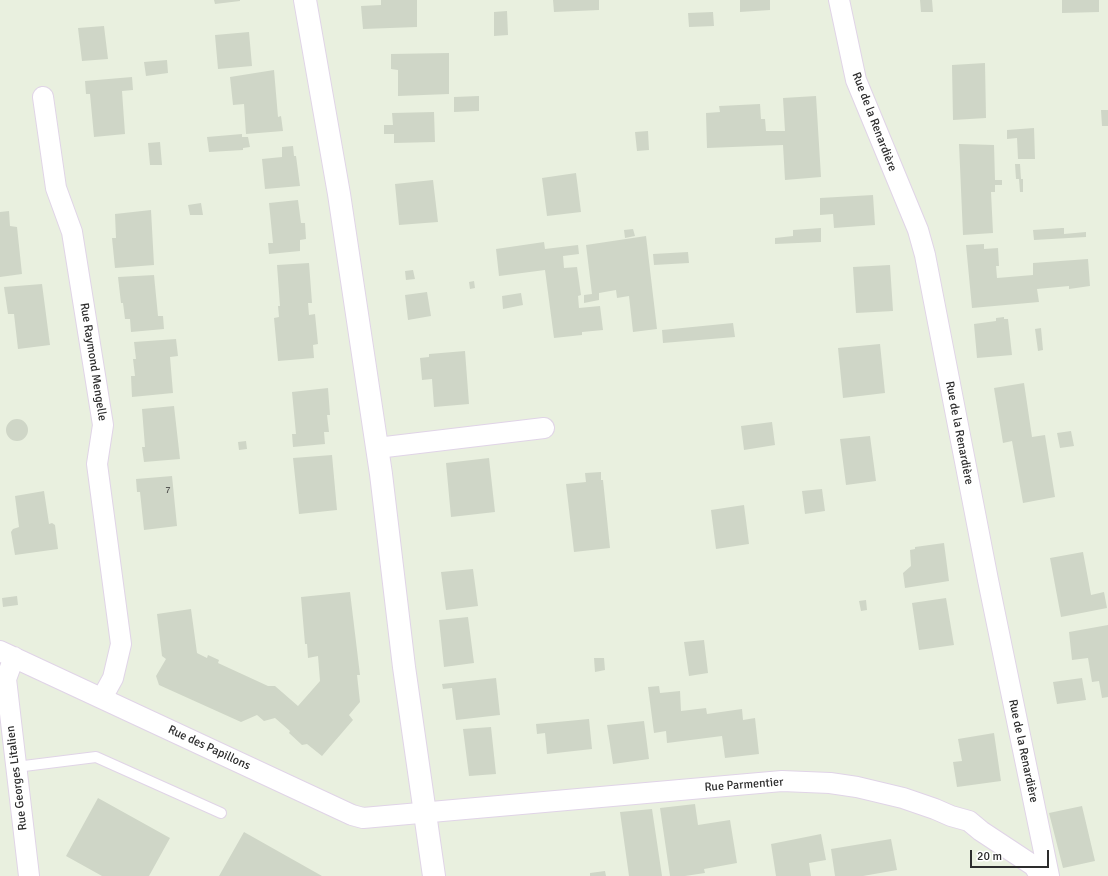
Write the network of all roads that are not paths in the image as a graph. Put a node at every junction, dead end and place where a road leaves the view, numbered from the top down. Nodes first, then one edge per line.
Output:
1 (305, 0) edge
2 (839, 0) edge
3 (43, 97) dead end
4 (544, 428) dead end
5 (377, 448) junction
6 (7, 654) edge
7 (102, 698) junction
8 (16, 768) junction
9 (424, 812) junction
10 (221, 813) dead end
11 (29, 876) edge
12 (434, 876) edge
13 (1040, 876) edge
14 (1049, 876) edge

1 - 5 street
2 - 14 street, Rue de la Renardière
3 - 7 street, Rue Raymond Mengelle
4 - 5 street
5 - 9 street
6 - 7 street, Rue des Papillons
6 - 8 street, Rue Georges Litalien
7 - 9 street, Rue des Papillons
8 - 10 lane
8 - 11 street, Rue Georges Litalien
9 - 12 street
9 - 13 street, Rue Parmentier

